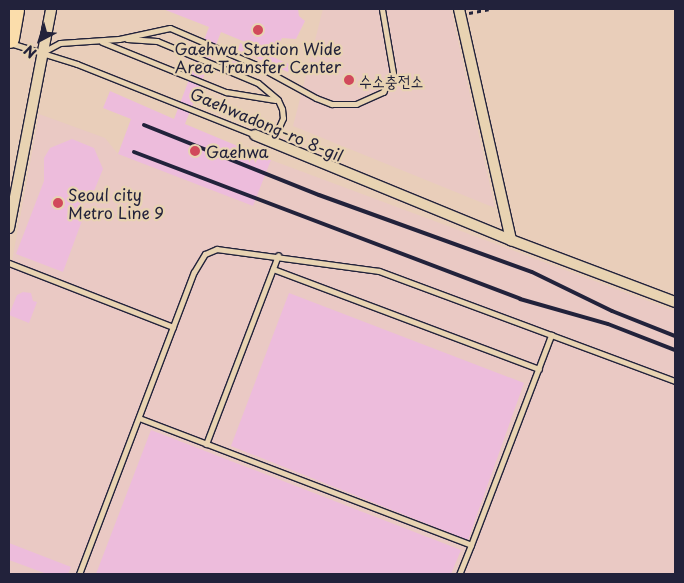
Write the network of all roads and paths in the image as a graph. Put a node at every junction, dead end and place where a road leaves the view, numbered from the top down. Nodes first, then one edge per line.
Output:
1 (14, 9) edge
2 (51, 9) edge
3 (382, 9) edge
4 (489, 9) edge
5 (460, 12) edge
6 (9, 38) edge
7 (120, 39) junction
8 (100, 41) junction
9 (9, 43) edge
10 (42, 52) junction
11 (278, 100) junction
12 (255, 135) joint
13 (266, 138) dead end
14 (9, 228) edge
15 (510, 240) junction
16 (278, 255) junction
17 (9, 263) edge
18 (273, 270) junction
19 (675, 302) edge
20 (173, 327) junction
21 (551, 335) junction
22 (538, 369) junction
23 (675, 381) edge
24 (139, 418) junction
25 (206, 444) junction
26 (470, 546) junction
27 (79, 574) edge
28 (460, 574) edge

1 - 6 highway
2 - 10 street
3 - 7 lane
4 - 5 path
5 - 15 street
7 - 8 lane
7 - 11 lane
8 - 10 lane
8 - 11 lane
9 - 10 lane, Gaehwadong-ro 8-gil
10 - 12 lane, Gaehwadong-ro 8-gil
10 - 14 street
11 - 13 lane
12 - 15 street, Gaehwadong-ro 8-gil
15 - 19 street, Gaehwadong-ro 8-gil
16 - 18 lane
16 - 20 lane
16 - 21 lane
17 - 20 lane
18 - 22 lane
18 - 25 lane
20 - 24 lane
21 - 22 lane
21 - 23 lane
22 - 26 lane
24 - 25 lane
24 - 27 lane
25 - 26 lane
26 - 28 lane

